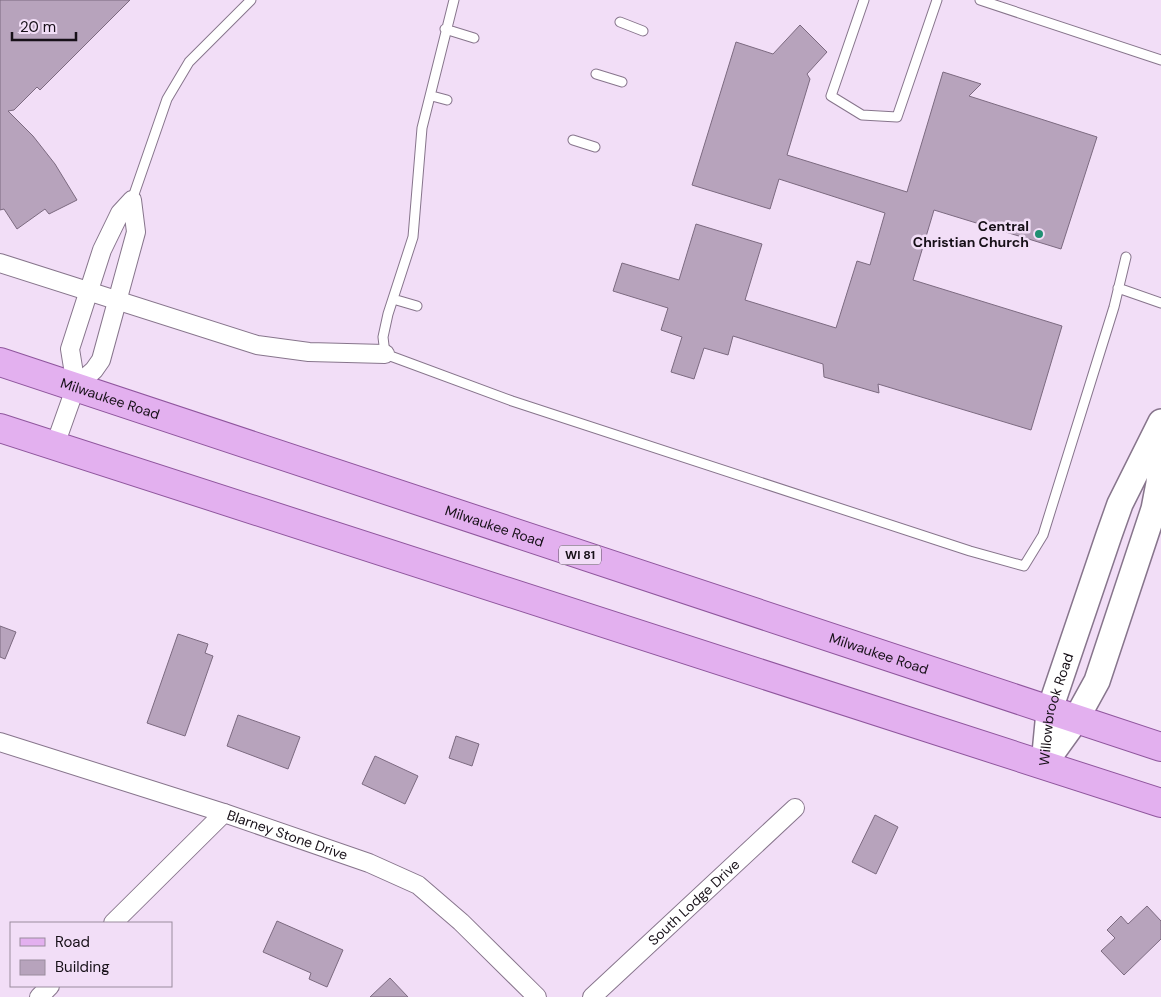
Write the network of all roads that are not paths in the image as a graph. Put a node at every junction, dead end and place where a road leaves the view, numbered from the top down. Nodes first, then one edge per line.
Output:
1 (251, 0) edge
2 (454, 0) edge
3 (864, 0) edge
4 (937, 0) edge
5 (980, 0) edge
6 (620, 22) dead end
7 (445, 29) junction
8 (643, 31) dead end
9 (474, 38) dead end
10 (1161, 60) edge
11 (596, 74) dead end
12 (622, 82) dead end
13 (432, 96) junction
14 (447, 100) dead end
15 (574, 140) dead end
16 (595, 147) dead end
17 (132, 200) junction
18 (1126, 258) dead end
19 (0, 263) edge
20 (1118, 288) junction
21 (87, 292) junction
22 (393, 299) junction
23 (118, 302) junction
24 (1161, 303) edge
25 (417, 306) dead end
26 (385, 354) junction
27 (0, 362) edge
28 (76, 386) junction
29 (1161, 422) edge
30 (0, 428) edge
31 (55, 445) junction
32 (1161, 450) edge
33 (1049, 712) junction
34 (1075, 720) junction
35 (0, 742) edge
36 (1161, 747) edge
37 (1044, 764) junction
38 (1161, 803) edge
39 (795, 808) dead end
40 (224, 813) junction
41 (114, 922) edge
42 (49, 987) edge
43 (39, 997) edge
44 (537, 997) edge
45 (592, 997) edge

1 - 17 lane
2 - 7 lane
3 - 4 lane
5 - 10 lane
6 - 8 lane
7 - 9 lane
7 - 13 lane
11 - 12 lane
13 - 14 lane
13 - 22 lane
15 - 16 lane
17 - 21 street
17 - 23 street
18 - 20 lane
19 - 21 street
20 - 24 lane
20 - 26 lane
21 - 23 street
21 - 28 street
22 - 25 lane
22 - 26 lane
23 - 26 street
23 - 28 street
27 - 28 main road, Milwaukee Road / WI 81
28 - 31 street
28 - 33 main road, Milwaukee Road / WI 81
29 - 33 street, Willowbrook Road
30 - 31 main road
31 - 37 main road
32 - 34 street, Willowbrook Road
33 - 34 main road, Milwaukee Road / WI 81
33 - 37 street, Willowbrook Road
34 - 36 main road, Milwaukee Road / WI 81
34 - 37 street, Willowbrook Road
35 - 40 street, Blarney Stone Drive
37 - 38 main road
39 - 45 street, South Lodge Drive
40 - 41 street
40 - 44 street, Blarney Stone Drive
42 - 43 street

